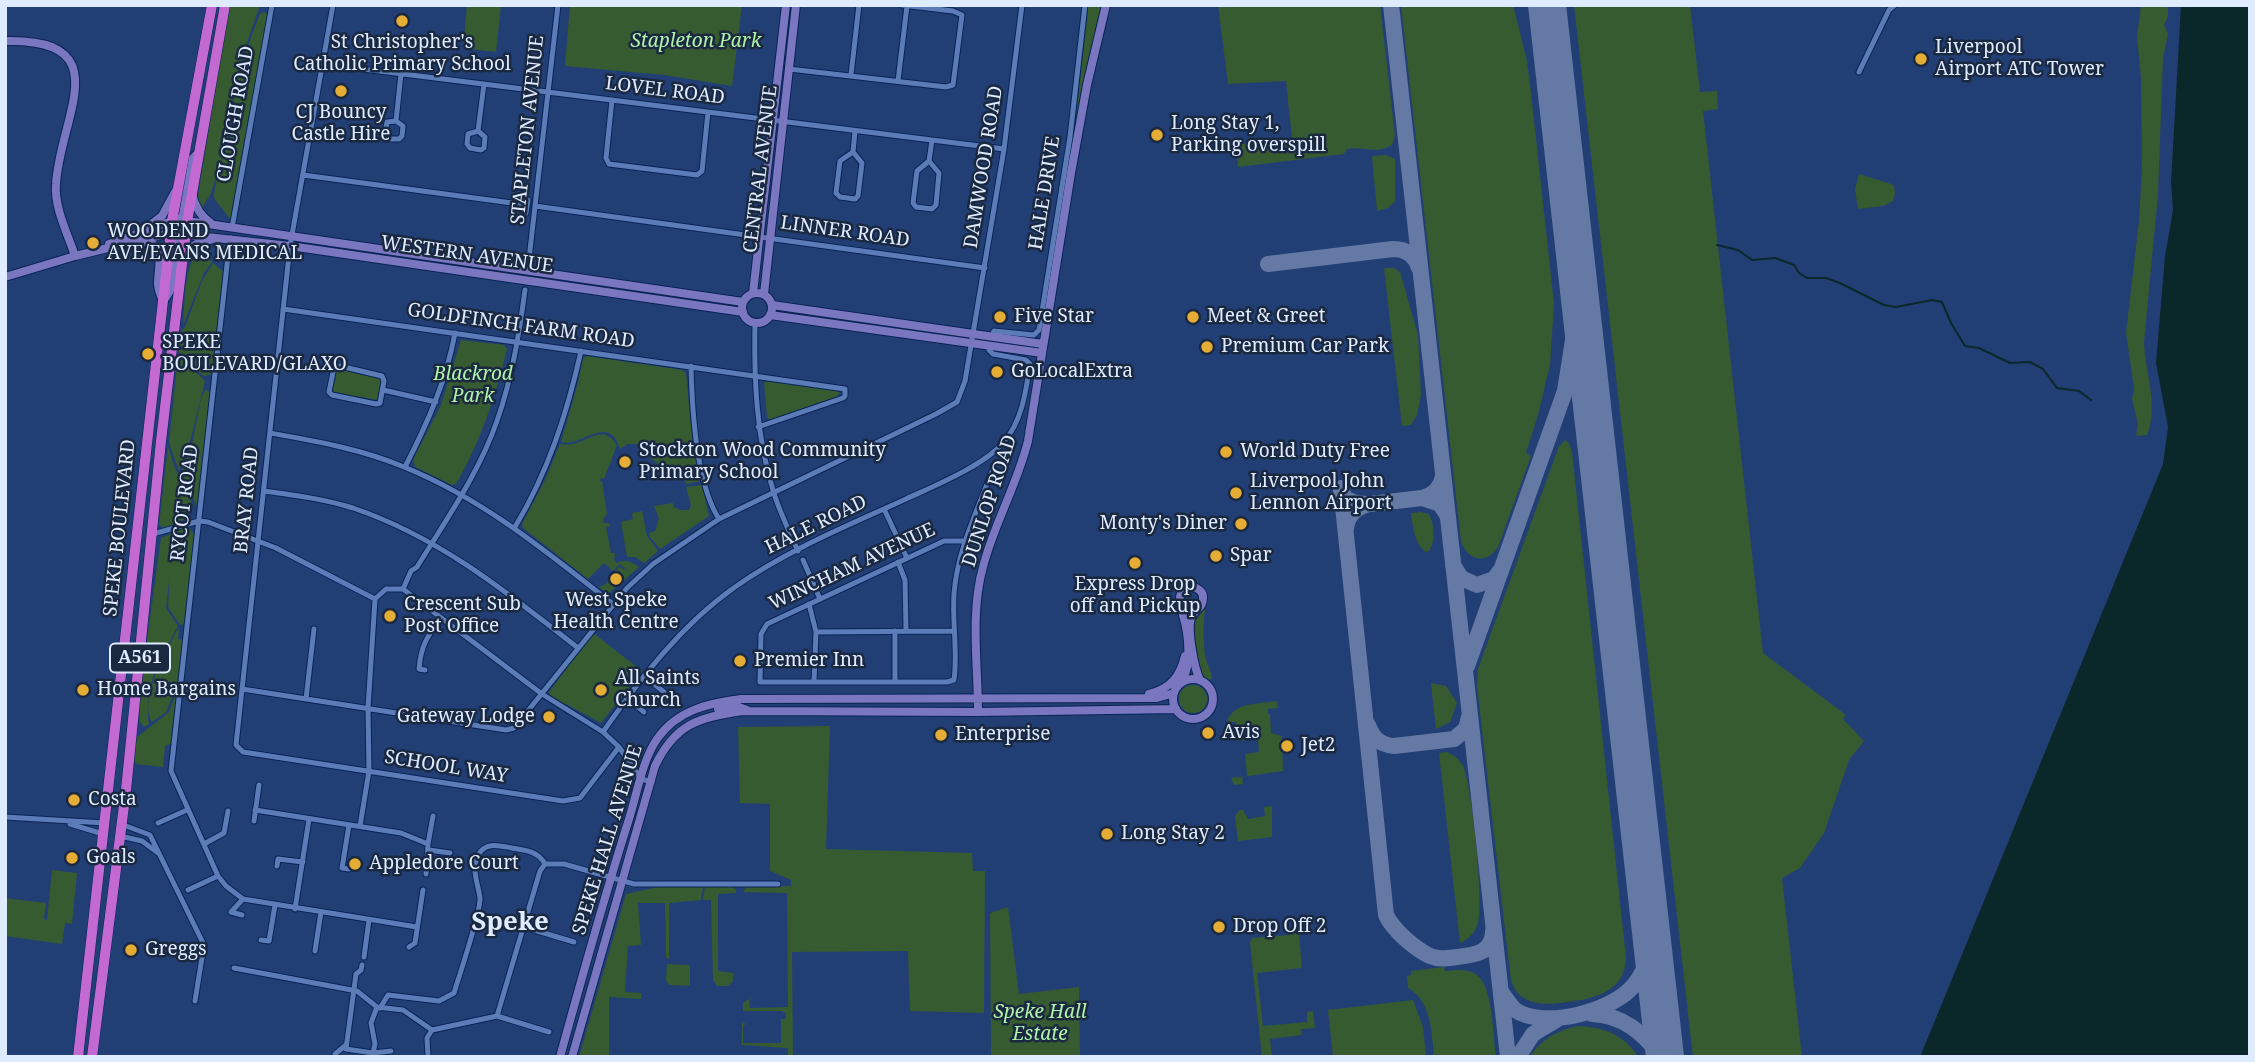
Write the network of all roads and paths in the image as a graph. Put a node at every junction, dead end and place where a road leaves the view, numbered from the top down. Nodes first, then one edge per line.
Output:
1 (212, 5) edge
2 (225, 5) edge
3 (272, 5) edge
4 (333, 5) edge
5 (558, 5) edge
6 (786, 5) edge
7 (796, 5) edge
8 (859, 5) edge
9 (902, 5) edge
10 (1023, 5) edge
11 (1085, 5) edge
12 (1106, 5) edge
13 (1895, 5) edge
14 (907, 6) edge
15 (5, 41) edge
16 (323, 64) junction
17 (789, 69) junction
18 (1859, 72) dead end
19 (401, 74) junction
20 (850, 75) junction
21 (898, 81) junction
22 (484, 84) junction
23 (548, 91) junction
24 (612, 100) junction
25 (708, 112) junction
26 (773, 120) junction
27 (396, 121) dead end
28 (783, 121) junction
29 (478, 131) dead end
30 (855, 131) junction
31 (932, 140) junction
32 (1004, 149) junction
33 (200, 152) junction
34 (853, 152) junction
35 (929, 162) junction
36 (303, 175) junction
37 (178, 185) junction
38 (192, 193) junction
39 (535, 206) junction
40 (526, 213) dead end
41 (179, 221) junction
42 (217, 226) junction
43 (232, 228) junction
44 (179, 234) junction
45 (764, 237) junction
46 (227, 238) junction
47 (131, 239) junction
48 (291, 242) junction
49 (75, 256) junction
50 (529, 259) dead end
51 (183, 263) junction
52 (985, 268) junction
53 (5, 277) edge
54 (525, 290) dead end
55 (753, 293) junction
56 (764, 294) junction
57 (163, 301) junction
58 (743, 302) junction
59 (772, 305) junction
60 (284, 309) junction
61 (1046, 311) junction
62 (743, 312) junction
63 (770, 315) junction
64 (755, 323) junction
65 (455, 333) junction
66 (973, 338) junction
67 (518, 341) junction
68 (990, 341) junction
69 (1043, 349) junction
70 (581, 351) junction
71 (691, 366) junction
72 (754, 376) junction
73 (383, 390) junction
74 (436, 402) junction
75 (758, 427) junction
76 (270, 433) junction
77 (994, 466) dead end
78 (405, 467) junction
79 (982, 470) dead end
80 (992, 473) junction
81 (264, 491) junction
82 (774, 492) junction
83 (461, 494) junction
84 (884, 509) junction
85 (719, 519) junction
86 (199, 521) junction
87 (515, 527) junction
88 (137, 532) junction
89 (153, 534) junction
90 (258, 541) junction
91 (967, 541) junction
92 (432, 543) junction
93 (798, 551) junction
94 (907, 558) junction
95 (803, 560) dead end
96 (898, 562) junction
97 (403, 589) junction
98 (375, 599) junction
99 (820, 599) junction
100 (613, 604) junction
101 (809, 604) junction
102 (441, 618) junction
103 (314, 629) dead end
104 (906, 630) junction
105 (895, 631) junction
106 (954, 631) junction
107 (816, 632) junction
108 (1186, 639) junction
109 (578, 648) junction
110 (425, 670) dead end
111 (644, 676) junction
112 (1200, 680) junction
113 (895, 681) junction
114 (814, 682) junction
115 (1181, 683) junction
116 (242, 690) junction
117 (664, 692) dead end
118 (1174, 693) junction
119 (542, 694) junction
120 (627, 698) junction
121 (1121, 698) junction
122 (306, 699) junction
123 (978, 699) junction
124 (699, 707) junction
125 (368, 708) junction
126 (1176, 709) junction
127 (749, 711) junction
128 (644, 712) dead end
129 (978, 712) junction
130 (603, 732) junction
131 (619, 747) junction
132 (243, 752) joint
133 (369, 771) junction
134 (641, 779) junction
135 (652, 782) junction
136 (259, 785) dead end
137 (187, 810) junction
138 (256, 810) junction
139 (228, 811) dead end
140 (5, 817) edge
141 (309, 819) junction
142 (254, 821) dead end
143 (61, 822) junction
144 (425, 822) dead end
145 (105, 823) junction
146 (158, 823) dead end
147 (121, 824) junction
148 (349, 825) junction
149 (360, 826) junction
150 (103, 834) junction
151 (120, 836) junction
152 (204, 844) junction
153 (428, 847) junction
154 (450, 853) dead end
155 (161, 855) junction
156 (278, 859) dead end
157 (303, 862) junction
158 (545, 864) junction
159 (349, 869) dead end
160 (426, 874) dead end
161 (218, 876) junction
162 (610, 878) junction
163 (621, 881) junction
164 (778, 884) dead end
165 (188, 890) dead end
166 (423, 890) dead end
167 (243, 899) junction
168 (411, 903) dead end
169 (275, 905) junction
170 (421, 905) junction
171 (225, 906) dead end
172 (295, 909) junction
173 (231, 912) junction
174 (321, 912) junction
175 (242, 915) dead end
176 (369, 920) junction
177 (417, 927) junction
178 (524, 927) junction
179 (261, 940) dead end
180 (574, 942) dead end
181 (324, 946) dead end
182 (409, 947) dead end
183 (373, 953) dead end
184 (362, 965) dead end
185 (234, 968) dead end
186 (353, 990) junction
187 (195, 1001) dead end
188 (378, 1007) junction
189 (497, 1016) junction
190 (432, 1030) junction
191 (549, 1031) dead end
192 (346, 1045) junction
193 (391, 1051) dead end
194 (373, 1053) junction
195 (335, 1054) dead end
196 (92, 1056) edge
197 (78, 1057) edge
198 (428, 1057) edge
199 (560, 1057) edge
200 (572, 1057) edge

1 - 37 highway, SPEKE BOULEVARD / A561
2 - 33 highway, SPEKE BOULEVARD / A561
3 - 43 street, CLOUGH ROAD
4 - 16 street, BRAY ROAD
5 - 23 street, STAPLETON AVENUE
6 - 26 street, CENTRAL AVENUE
7 - 17 street, CENTRAL AVENUE
8 - 20 street
9 - 14 street
10 - 32 street, DAMWOOD ROAD
11 - 61 street, HALE DRIVE
12 - 61 street
13 - 18 street
14 - 21 street
14 - 21 street
15 - 49 street
16 - 19 street, LOVEL ROAD
16 - 36 street, BRAY ROAD
17 - 20 street
17 - 28 street, CENTRAL AVENUE
19 - 22 street, LOVEL ROAD
19 - 27 street
20 - 21 street
22 - 23 street, LOVEL ROAD
22 - 29 street
23 - 24 street, LOVEL ROAD
23 - 39 street, STAPLETON AVENUE
24 - 25 street, LOVEL ROAD
24 - 25 street
25 - 26 street, LOVEL ROAD
26 - 28 street, LOVEL ROAD
26 - 45 street, CENTRAL AVENUE
28 - 30 street, LOVEL ROAD
28 - 45 street, CENTRAL AVENUE
30 - 31 street, LOVEL ROAD
30 - 34 street
31 - 32 street, LOVEL ROAD
31 - 35 street
32 - 52 street, DAMWOOD ROAD
33 - 38 highway, SPEKE BOULEVARD / A561
33 - 41 street, A561
34 - 34 street
35 - 35 street
36 - 40 street
36 - 48 street, BRAY ROAD
37 - 41 highway, SPEKE BOULEVARD / A561
37 - 47 street
38 - 41 highway, SPEKE BOULEVARD / A561
38 - 42 street
39 - 45 street, LINNER ROAD
39 - 50 street, STAPLETON AVENUE
41 - 42 street, WESTERN AVENUE
41 - 44 highway, SPEKE BOULEVARD / A561
41 - 44 highway, SPEKE BOULEVARD / A561
41 - 47 street
42 - 43 street, WESTERN AVENUE
43 - 48 street, WESTERN AVENUE
44 - 46 street, WESTERN AVENUE
44 - 47 street
44 - 51 highway, SPEKE BOULEVARD / A561
44 - 57 highway, SPEKE BOULEVARD / A561
45 - 52 street, LINNER ROAD
45 - 55 street, CENTRAL AVENUE
45 - 56 street, CENTRAL AVENUE
46 - 48 street, WESTERN AVENUE
46 - 51 street
46 - 86 street, RYCOT ROAD
47 - 49 street
47 - 57 street
48 - 58 street, WESTERN AVENUE
48 - 60 street, BRAY ROAD
48 - 62 street, WESTERN AVENUE
49 - 53 street
51 - 89 highway, SPEKE BOULEVARD / A561
52 - 66 street, DAMWOOD ROAD
54 - 67 street
55 - 56 street
55 - 58 street
56 - 59 street
57 - 88 highway, SPEKE BOULEVARD / A561
58 - 62 street
59 - 63 street
59 - 66 street
60 - 65 street, GOLDFINCH FARM ROAD
60 - 76 street, BRAY ROAD
61 - 68 street, HALE DRIVE
61 - 69 street
62 - 64 street
63 - 64 street
63 - 66 street
64 - 72 street
65 - 67 street, GOLDFINCH FARM ROAD
65 - 74 street
66 - 68 street
66 - 82 street, DAMWOOD ROAD
67 - 70 street, GOLDFINCH FARM ROAD
67 - 83 street
68 - 69 street
68 - 84 street, HALE ROAD
69 - 123 street, DUNLOP ROAD
70 - 71 street, GOLDFINCH FARM ROAD
70 - 87 street
71 - 72 street, GOLDFINCH FARM ROAD
71 - 85 street
72 - 75 street
72 - 75 street, GOLDFINCH FARM ROAD
73 - 73 street
73 - 74 street
74 - 78 street
75 - 82 street
76 - 78 street
76 - 81 street, BRAY ROAD
77 - 80 street
78 - 83 street
79 - 80 street
80 - 91 street
81 - 90 street, BRAY ROAD
81 - 92 street
82 - 85 street, DAMWOOD ROAD
82 - 93 street
83 - 87 street
83 - 92 street
84 - 93 street, HALE ROAD
84 - 94 street
85 - 100 street, DAMWOOD ROAD
86 - 89 street
86 - 90 street
86 - 137 street, RYCOT ROAD
87 - 100 street
88 - 89 highway
88 - 145 highway, SPEKE BOULEVARD / A561
89 - 147 highway, SPEKE BOULEVARD / A561
90 - 98 street
90 - 116 street, BRAY ROAD
91 - 94 street, WINCHAM AVENUE
91 - 106 street
92 - 97 street
92 - 109 street
93 - 111 street, HALE ROAD
94 - 96 street, WINCHAM AVENUE
95 - 99 street
96 - 99 street, WINCHAM AVENUE
96 - 104 street
97 - 98 street
97 - 102 street
98 - 125 street
99 - 101 street, WINCHAM AVENUE
100 - 109 street, DAMWOOD ROAD
101 - 107 street
101 - 114 street, WINCHAM AVENUE
102 - 110 street
102 - 119 street
103 - 122 street
104 - 105 street
104 - 106 street
105 - 107 street
105 - 113 street
106 - 113 street
107 - 114 street
108 - 112 street
108 - 115 street
108 - 121 street
109 - 119 street, DAMWOOD ROAD
111 - 117 street
111 - 120 street, HALE ROAD
112 - 115 street
112 - 126 street
113 - 114 street
115 - 118 street
116 - 122 street
116 - 132 street, BRAY ROAD
118 - 121 street, SPEKE HALL AVENUE
118 - 126 street
119 - 125 street, DAMWOOD ROAD
119 - 130 street
120 - 128 street
120 - 130 street, HALE ROAD
121 - 123 street, SPEKE HALL AVENUE
122 - 125 street
123 - 124 street, SPEKE HALL AVENUE
123 - 129 street, DUNLOP ROAD
124 - 127 street
124 - 134 street, SPEKE HALL AVENUE
125 - 133 street
126 - 129 street, SPEKE HALL AVENUE
127 - 129 street, SPEKE HALL AVENUE
127 - 135 street, SPEKE HALL AVENUE
130 - 131 street
131 - 133 street, SCHOOL WAY
131 - 134 street
132 - 133 street, SCHOOL WAY
133 - 149 street
134 - 135 street
134 - 162 street, SPEKE HALL AVENUE
135 - 163 street, SPEKE HALL AVENUE
136 - 138 street
137 - 146 street
137 - 152 street
138 - 141 street
138 - 142 street
139 - 152 street
140 - 143 street
141 - 148 street
141 - 157 street
143 - 145 street
143 - 150 street
144 - 153 street
145 - 147 highway
145 - 150 highway, SPEKE BOULEVARD / A561
147 - 151 highway, SPEKE BOULEVARD / A561
147 - 155 street
148 - 149 street
148 - 159 street
149 - 153 street
150 - 151 highway
150 - 197 highway, SPEKE BOULEVARD / A561
151 - 155 street
151 - 196 highway, SPEKE BOULEVARD / A561
152 - 161 street
153 - 154 street
153 - 160 street
155 - 187 street
156 - 157 street
157 - 172 street
158 - 162 street
158 - 178 street
158 - 188 street
161 - 165 street
161 - 167 street
162 - 163 street
162 - 199 street, SPEKE HALL AVENUE
163 - 164 street
163 - 200 street, SPEKE HALL AVENUE
166 - 170 street
167 - 169 street
167 - 173 street
168 - 170 street
169 - 172 street
169 - 179 street
170 - 177 street
171 - 173 street
172 - 174 street
173 - 175 street
174 - 176 street
174 - 181 street
176 - 177 street
176 - 183 street
177 - 182 street
178 - 180 street
178 - 189 street
184 - 186 street
185 - 186 street
186 - 188 street
186 - 192 street
188 - 190 street
188 - 194 street
189 - 190 street
189 - 191 street
190 - 198 street
192 - 194 street
192 - 195 street
193 - 194 street

